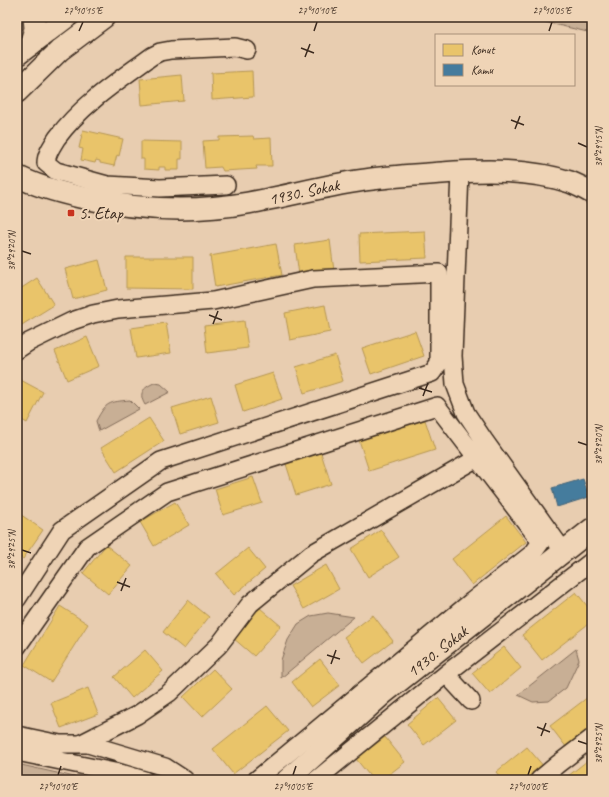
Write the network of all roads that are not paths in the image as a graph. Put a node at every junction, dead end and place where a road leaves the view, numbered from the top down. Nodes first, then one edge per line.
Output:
1 (34, 17) edge
2 (67, 17) edge
3 (104, 17) edge
4 (23, 50) edge
5 (247, 50) dead end
6 (17, 92) edge
7 (460, 172) junction
8 (17, 176) edge
9 (226, 185) dead end
10 (160, 188) junction
11 (592, 193) edge
12 (159, 209) junction
13 (448, 273) junction
14 (17, 350) edge
15 (484, 454) junction
16 (592, 529) edge
17 (564, 552) junction
18 (592, 560) edge
19 (17, 599) edge
20 (17, 647) edge
21 (446, 674) junction
22 (471, 701) dead end
23 (17, 735) edge
24 (592, 738) edge
25 (82, 743) junction
26 (17, 752) edge
27 (144, 780) edge
28 (185, 780) edge
29 (256, 780) edge
30 (287, 780) edge
31 (316, 780) edge
32 (539, 780) edge

1 - 4 main road
2 - 4 main road
3 - 6 main road
5 - 10 street
7 - 11 main road, 1930. Sokak
7 - 12 main road, 1930. Sokak
7 - 13 street
8 - 12 main road, 1930. Sokak
9 - 10 street
10 - 12 street
13 - 14 street
13 - 15 street
13 - 19 street
15 - 17 street
15 - 20 street
15 - 25 street
15 - 29 street
16 - 17 main road, 1930. Sokak
17 - 30 main road, 1930. Sokak
18 - 21 street
21 - 22 street
21 - 31 street
23 - 25 street
24 - 32 street
25 - 28 street
26 - 27 street

